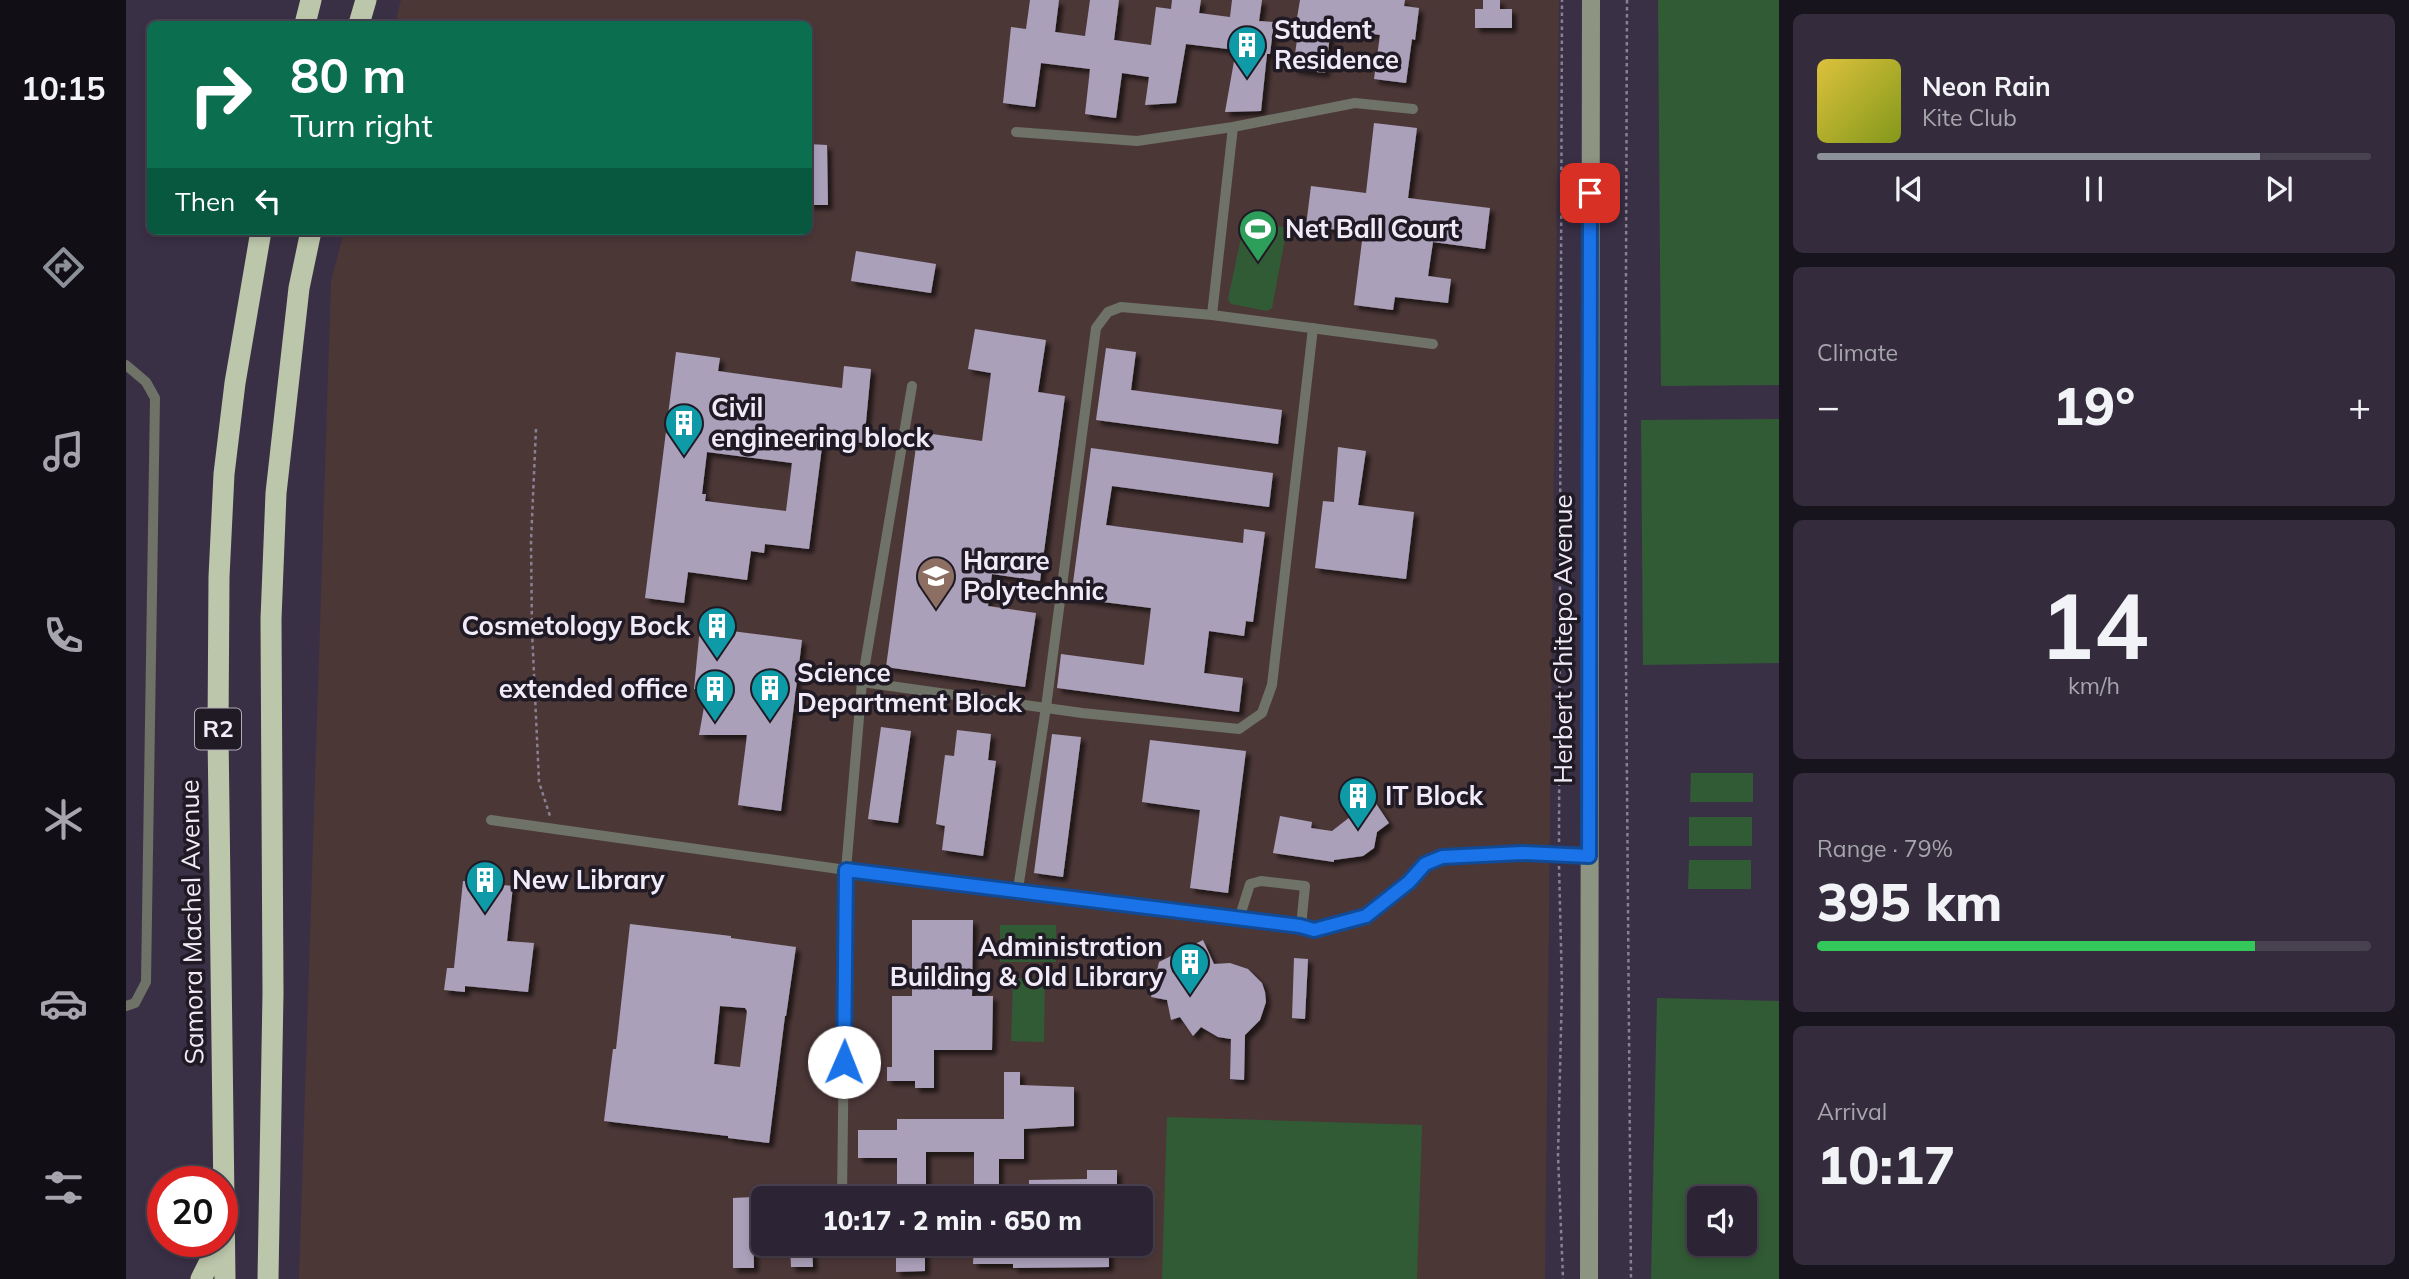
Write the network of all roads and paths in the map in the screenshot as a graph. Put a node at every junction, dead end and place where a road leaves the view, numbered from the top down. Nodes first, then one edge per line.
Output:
1 (311, 0) edge
2 (366, 0) edge
3 (1562, 0) edge
4 (1591, 0) edge
5 (1627, 0) edge
6 (306, 21) edge
7 (360, 21) edge
8 (1413, 109) dead end
9 (1233, 127) junction
10 (1016, 132) dead end
11 (260, 235) edge
12 (310, 235) edge
13 (1212, 315) junction
14 (1313, 328) junction
15 (1433, 344) dead end
16 (126, 365) edge
17 (912, 386) dead end
18 (536, 429) dead end
19 (862, 682) junction
20 (1046, 707) junction
21 (491, 820) dead end
22 (555, 829) junction
23 (1559, 854) junction
24 (1589, 856) junction
25 (846, 870) junction
26 (1018, 889) junction
27 (1239, 919) junction
28 (1300, 926) junction
29 (126, 1006) edge
30 (221, 1166) edge
31 (842, 1186) edge
32 (212, 1257) edge
33 (224, 1257) edge
34 (201, 1279) edge
35 (225, 1279) edge
36 (268, 1279) edge
37 (1563, 1279) edge
38 (1589, 1279) edge
39 (1631, 1279) edge

1 - 6 highway
2 - 7 highway
3 - 23 path
4 - 24 main road, Herbert Chitepo Avenue
5 - 39 path
8 - 9 lane
9 - 10 lane
9 - 13 lane
11 - 30 highway, Samora Machel Avenue / R2
12 - 36 highway, R2
13 - 14 lane
13 - 20 lane
14 - 15 lane
14 - 20 lane
16 - 29 lane
17 - 19 lane
18 - 22 path
19 - 20 lane
19 - 25 lane
20 - 26 lane
21 - 22 lane
22 - 25 lane
23 - 24 lane
23 - 28 lane
23 - 37 path
24 - 38 main road, Herbert Chitepo Avenue
25 - 26 lane
25 - 31 lane
26 - 27 lane
27 - 28 lane
27 - 28 lane
32 - 34 highway
33 - 35 highway, Samora Machel Avenue / R2

